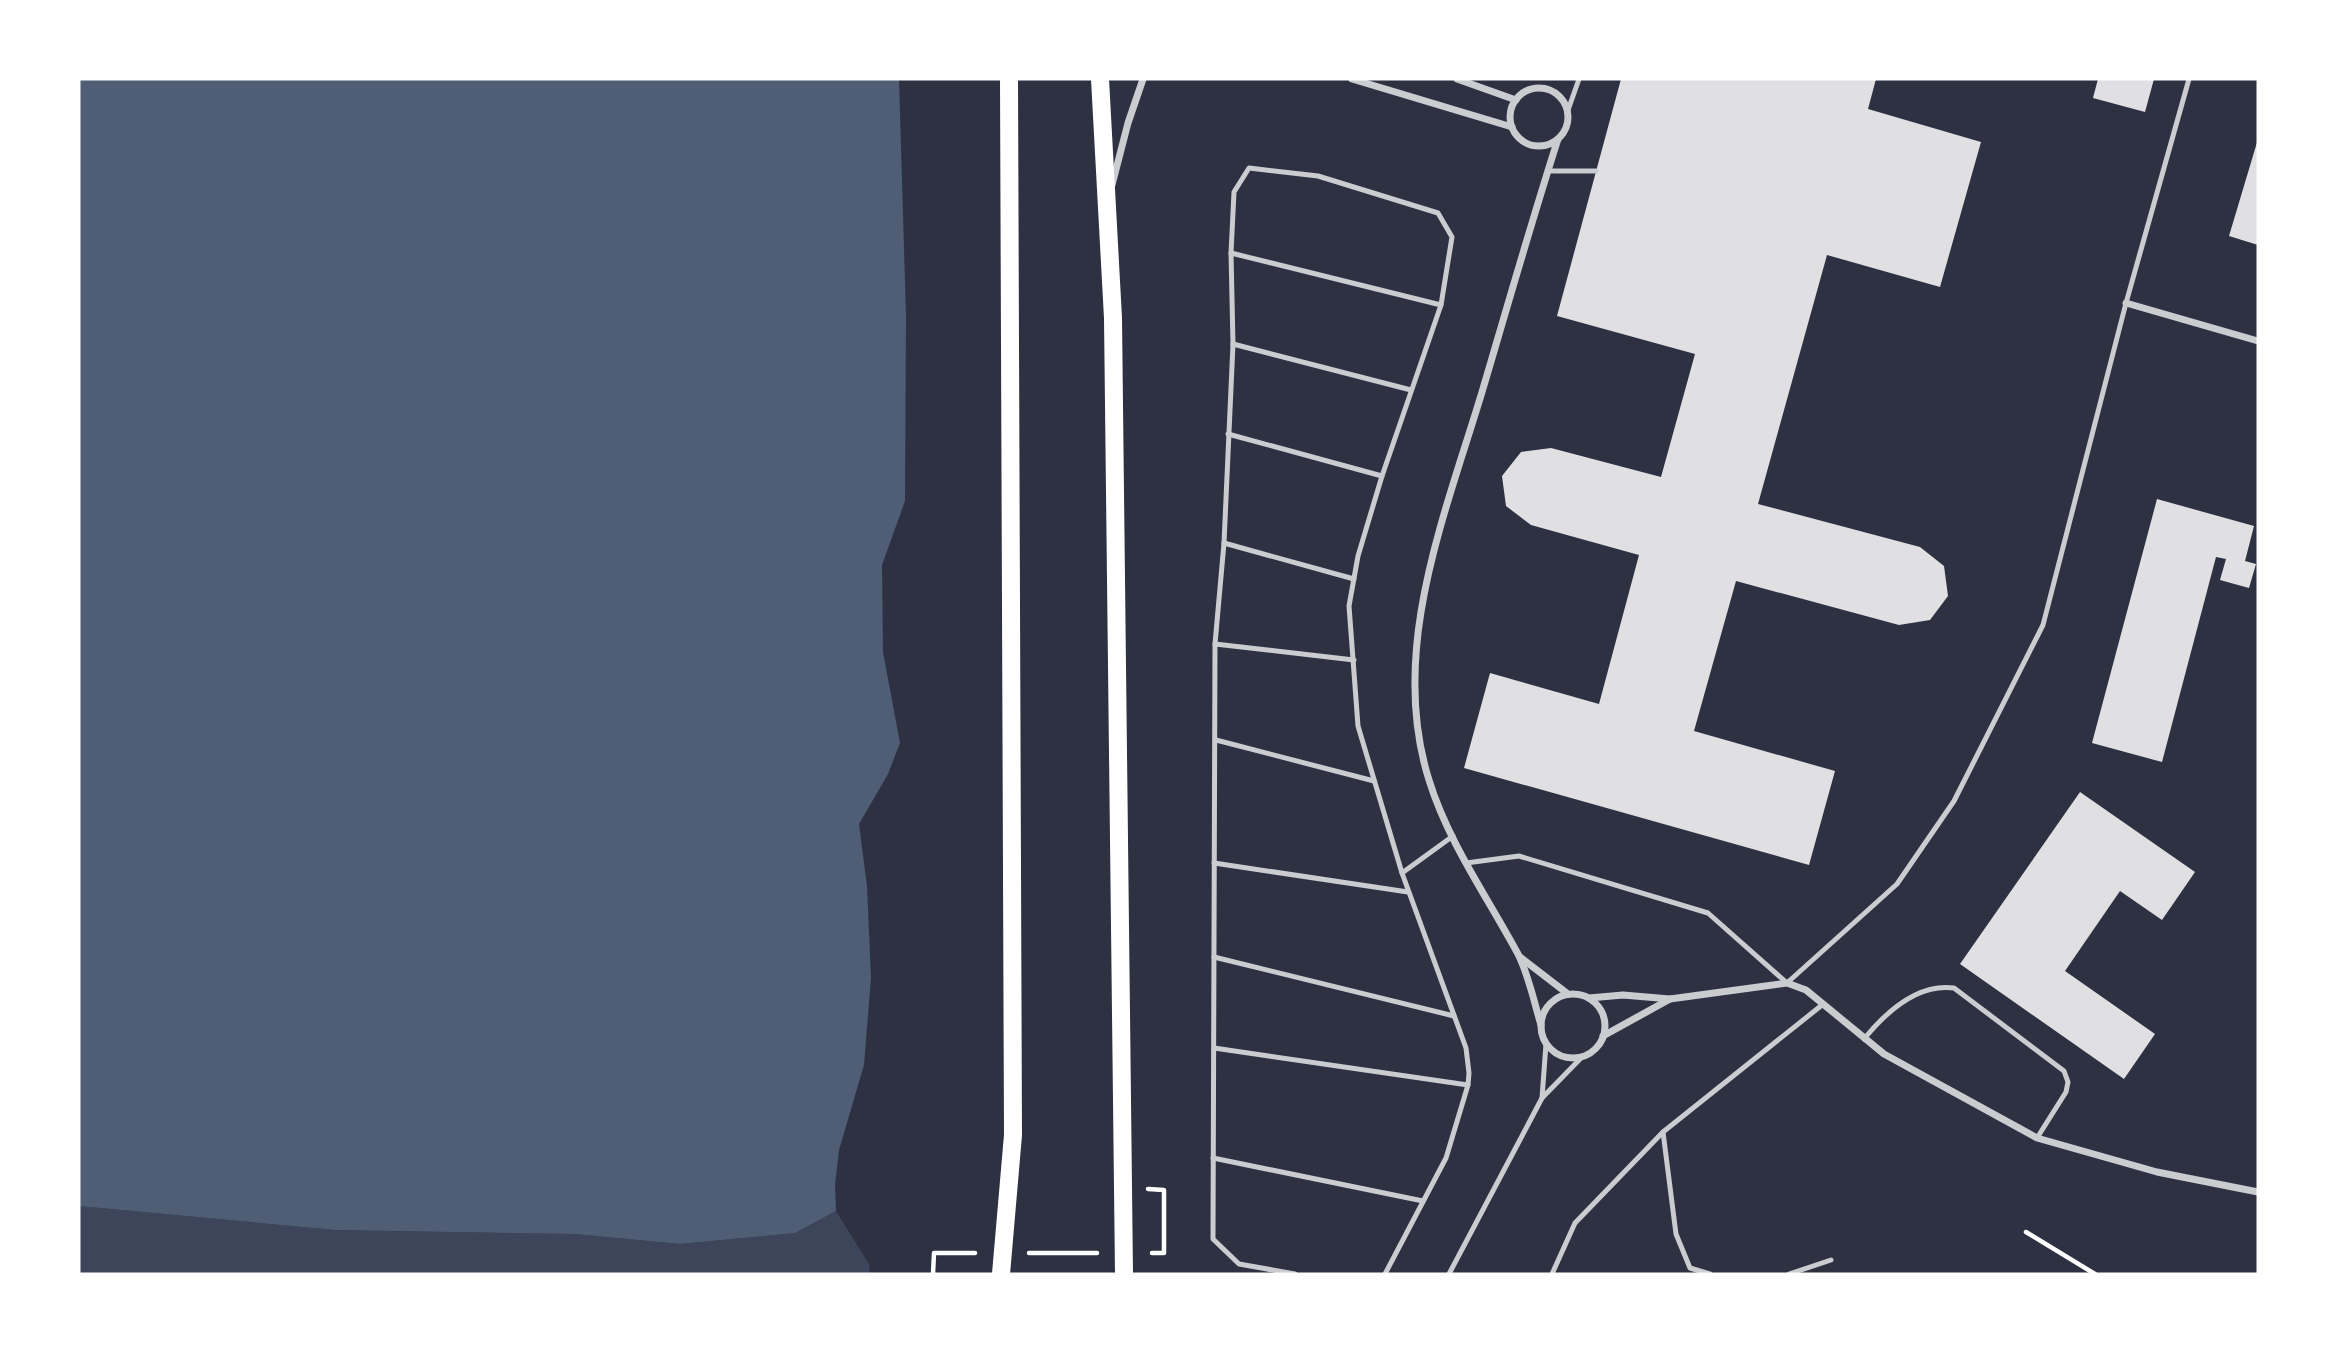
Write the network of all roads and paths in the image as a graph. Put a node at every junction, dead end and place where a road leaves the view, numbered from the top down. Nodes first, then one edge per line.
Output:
1 (1009, 79) edge
2 (1100, 79) edge
3 (1143, 79) edge
4 (1352, 79) edge
5 (1457, 79) edge
6 (1579, 79) edge
7 (2189, 79) edge
8 (1516, 100) junction
9 (1567, 113) junction
10 (1512, 127) junction
11 (1558, 139) junction
12 (1548, 171) junction
13 (1596, 171) dead end
14 (1107, 203) junction
15 (1231, 253) junction
16 (2126, 303) junction
17 (1441, 304) junction
18 (2258, 341) edge
19 (1233, 344) junction
20 (1411, 390) junction
21 (1228, 434) junction
22 (1382, 475) junction
23 (1224, 543) junction
24 (1354, 579) junction
25 (1215, 644) junction
26 (1354, 660) junction
27 (1216, 740) junction
28 (1374, 781) junction
29 (1453, 836) junction
30 (1214, 863) junction
31 (1466, 863) junction
32 (1402, 873) junction
33 (1408, 892) junction
34 (1214, 957) junction
35 (1519, 957) junction
36 (1787, 983) junction
37 (1568, 994) junction
38 (1589, 998) junction
39 (1670, 999) junction
40 (1822, 1004) junction
41 (1454, 1016) junction
42 (1541, 1025) junction
43 (1603, 1036) junction
44 (1864, 1039) junction
45 (1546, 1044) junction
46 (1214, 1048) junction
47 (1583, 1056) junction
48 (1468, 1085) junction
49 (1542, 1098) junction
50 (1663, 1132) junction
51 (2037, 1138) junction
52 (1213, 1158) junction
53 (1164, 1189) dead end
54 (2258, 1192) edge
55 (1423, 1201) junction
56 (2026, 1232) dead end
57 (988, 1253) dead end
58 (1029, 1253) dead end
59 (1110, 1253) dead end
60 (1151, 1253) dead end
61 (1831, 1260) dead end
62 (1689, 1271) edge
63 (1124, 1273) edge
64 (933, 1274) edge
65 (1001, 1274) edge
66 (1295, 1274) edge
67 (1385, 1274) edge
68 (1449, 1274) edge
69 (1552, 1274) edge
70 (1710, 1274) edge
71 (1789, 1274) edge
72 (2095, 1274) edge

1 - 65 main road
2 - 14 main road
3 - 14 street
4 - 10 street
5 - 8 street
6 - 9 lane
7 - 16 lane
8 - 9 street
8 - 10 street
9 - 11 street
10 - 11 street
11 - 12 street
12 - 13 lane
12 - 29 street
14 - 63 main road
15 - 17 lane
15 - 17 lane
15 - 19 lane
16 - 18 street
16 - 36 lane
17 - 20 lane
19 - 20 lane
19 - 21 lane
20 - 22 lane
21 - 22 lane
21 - 23 lane
22 - 24 lane
23 - 24 lane
23 - 25 lane
24 - 26 lane
25 - 26 lane
25 - 27 lane
26 - 28 lane
27 - 28 lane
27 - 30 lane
28 - 32 lane
29 - 31 street
29 - 32 lane
30 - 33 lane
30 - 34 lane
31 - 35 street
31 - 36 lane
32 - 33 lane
33 - 41 lane
34 - 41 lane
34 - 46 lane
35 - 37 street
35 - 42 street
36 - 39 street
36 - 40 street
37 - 38 street
37 - 42 street
38 - 39 street
38 - 43 street
39 - 43 street
40 - 44 street
40 - 50 lane
41 - 48 lane
42 - 45 street
43 - 47 street
44 - 51 street
44 - 51 lane
45 - 47 street
45 - 49 lane
46 - 48 lane
46 - 52 lane
47 - 49 lane
48 - 55 lane
49 - 68 lane
50 - 62 lane
50 - 69 lane
51 - 54 street
52 - 55 lane
52 - 66 lane
53 - 60 path
55 - 67 lane
56 - 72 path
57 - 64 path
58 - 59 path
61 - 71 lane
62 - 70 lane

